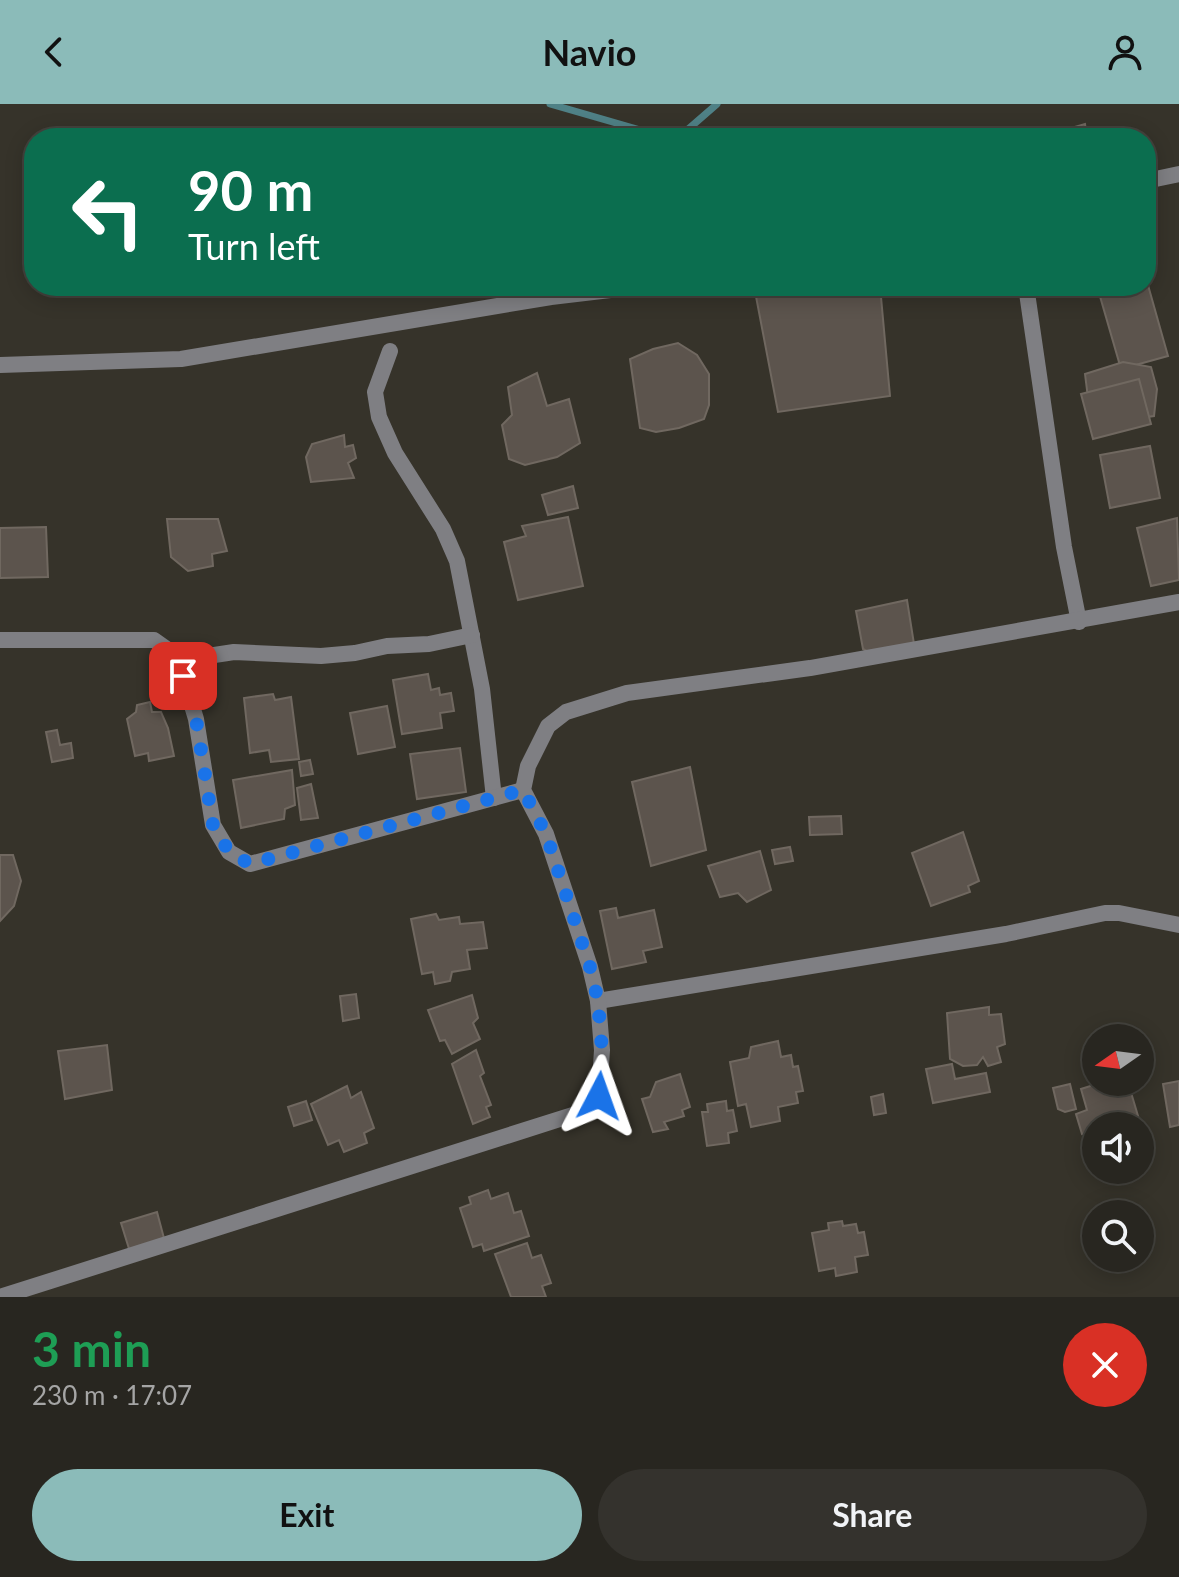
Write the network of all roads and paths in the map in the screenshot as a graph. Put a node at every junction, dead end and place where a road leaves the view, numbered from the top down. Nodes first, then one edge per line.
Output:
1 (1179, 174) edge
2 (1156, 179) edge
3 (559, 296) edge
4 (1027, 296) edge
5 (390, 351) dead end
6 (0, 365) edge
7 (1179, 602) edge
8 (1079, 622) junction
9 (472, 635) junction
10 (0, 640) edge
11 (175, 661) junction
12 (523, 790) junction
13 (494, 798) junction
14 (1179, 925) edge
15 (598, 1001) junction
16 (0, 1297) edge

1 - 2 street
3 - 6 street
4 - 8 street
5 - 9 street
7 - 8 street
8 - 12 street
9 - 11 street
9 - 13 street
10 - 11 street
11 - 13 street
12 - 13 street
12 - 15 street
14 - 15 street
15 - 16 street

